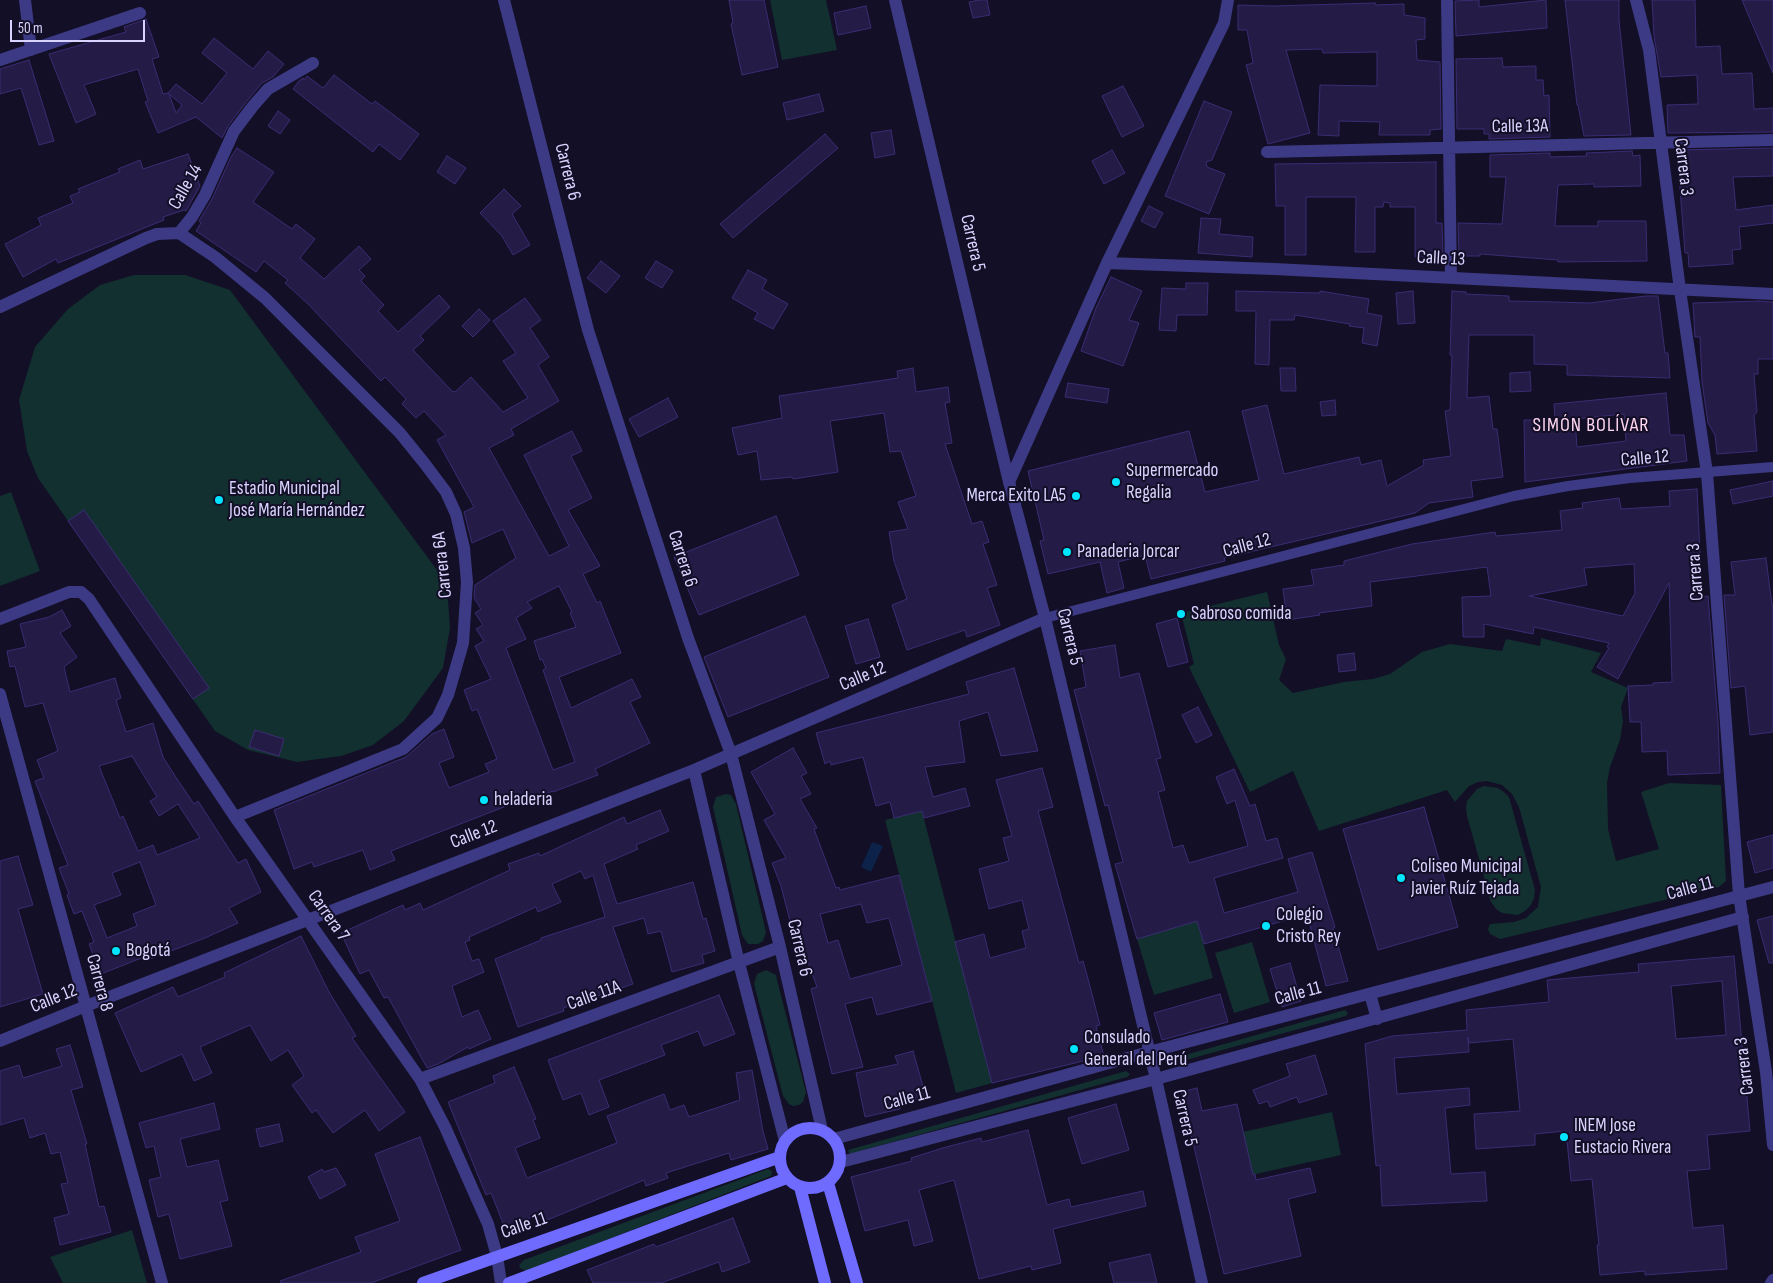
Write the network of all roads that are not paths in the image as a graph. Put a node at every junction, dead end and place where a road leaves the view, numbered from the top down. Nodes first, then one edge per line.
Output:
1 (25, 0) edge
2 (504, 0) edge
3 (896, 0) edge
4 (1228, 0) edge
5 (1235, 0) edge
6 (1447, 0) edge
7 (1636, 0) edge
8 (140, 13) dead end
9 (31, 50) junction
10 (0, 60) edge
11 (313, 63) dead end
12 (1773, 140) edge
13 (1661, 143) junction
14 (1449, 148) junction
15 (1267, 152) dead end
16 (179, 233) junction
17 (1107, 263) junction
18 (1451, 278) junction
19 (1680, 290) junction
20 (1773, 294) edge
21 (0, 307) edge
22 (1773, 467) edge
23 (1707, 473) junction
24 (1009, 482) junction
25 (1045, 618) junction
26 (0, 619) edge
27 (0, 694) edge
28 (731, 754) junction
29 (694, 770) junction
30 (235, 817) junction
31 (1773, 887) edge
32 (1739, 895) junction
33 (1743, 917) junction
34 (307, 920) junction
35 (780, 947) junction
36 (739, 963) junction
37 (1370, 994) junction
38 (86, 1006) junction
39 (1377, 1019) junction
40 (0, 1041) edge
41 (1149, 1052) junction
42 (1156, 1079) junction
43 (420, 1080) junction
44 (822, 1130) junction
45 (834, 1139) junction
46 (785, 1141) junction
47 (1773, 1145) edge
48 (780, 1157) junction
49 (841, 1162) junction
50 (787, 1178) junction
51 (828, 1183) junction
52 (800, 1187) junction
53 (497, 1256) junction
54 (162, 1283) edge
55 (423, 1283) edge
56 (501, 1283) edge
57 (509, 1283) edge
58 (825, 1283) edge
59 (857, 1283) edge
60 (1202, 1283) edge

1 - 9 street
2 - 28 street, Carrera 6
3 - 24 street, Carrera 5
4 - 5 street
4 - 17 street
6 - 14 street
7 - 13 street, Carrera 3
8 - 9 street
9 - 10 street
11 - 16 street, Calle 14
12 - 13 street, Calle 13A
13 - 14 street, Calle 13A
13 - 19 street, Carrera 3
14 - 15 street, Calle 13A
14 - 18 street
16 - 21 street, Calle 14
16 - 30 street, Carrera 6A
17 - 18 street, Calle 13
17 - 24 street
18 - 19 street, Calle 13
19 - 20 street, Calle 13
19 - 23 street, Carrera 3
22 - 23 lane, Calle 12
23 - 25 lane, Calle 12
23 - 32 street, Carrera 3
24 - 25 street, Carrera 5
25 - 28 street, Calle 12
25 - 41 street, Carrera 5
26 - 30 street, Carrera 7
27 - 38 street, Carrera 8
28 - 29 street, Calle 12
28 - 35 street, Carrera 6
29 - 34 street, Calle 12
29 - 36 street
30 - 34 street, Carrera 7
31 - 32 street, Calle 11
32 - 33 street, Carrera 3
32 - 37 street, Calle 11
33 - 39 street
33 - 47 street, Carrera 3
34 - 38 street, Calle 12
34 - 43 street, Carrera 7
35 - 36 street, Calle 11A
35 - 44 street, Carrera 6
36 - 43 street, Calle 11A
36 - 46 street
37 - 39 street
37 - 41 street, Calle 11
38 - 40 street, Calle 12
38 - 54 street, Carrera 8
39 - 42 street
41 - 42 street, Carrera 5
41 - 45 street, Calle 11
42 - 49 street
42 - 60 street, Carrera 5
43 - 53 street, Carrera 7
44 - 45 main road
44 - 46 main road
45 - 49 main road
46 - 48 main road
48 - 50 main road
48 - 53 main road, Calle 11
49 - 51 main road
50 - 52 main road
50 - 57 main road
51 - 52 main road
51 - 59 main road
52 - 58 main road
53 - 55 main road, Calle 11
53 - 56 street, Carrera 7

